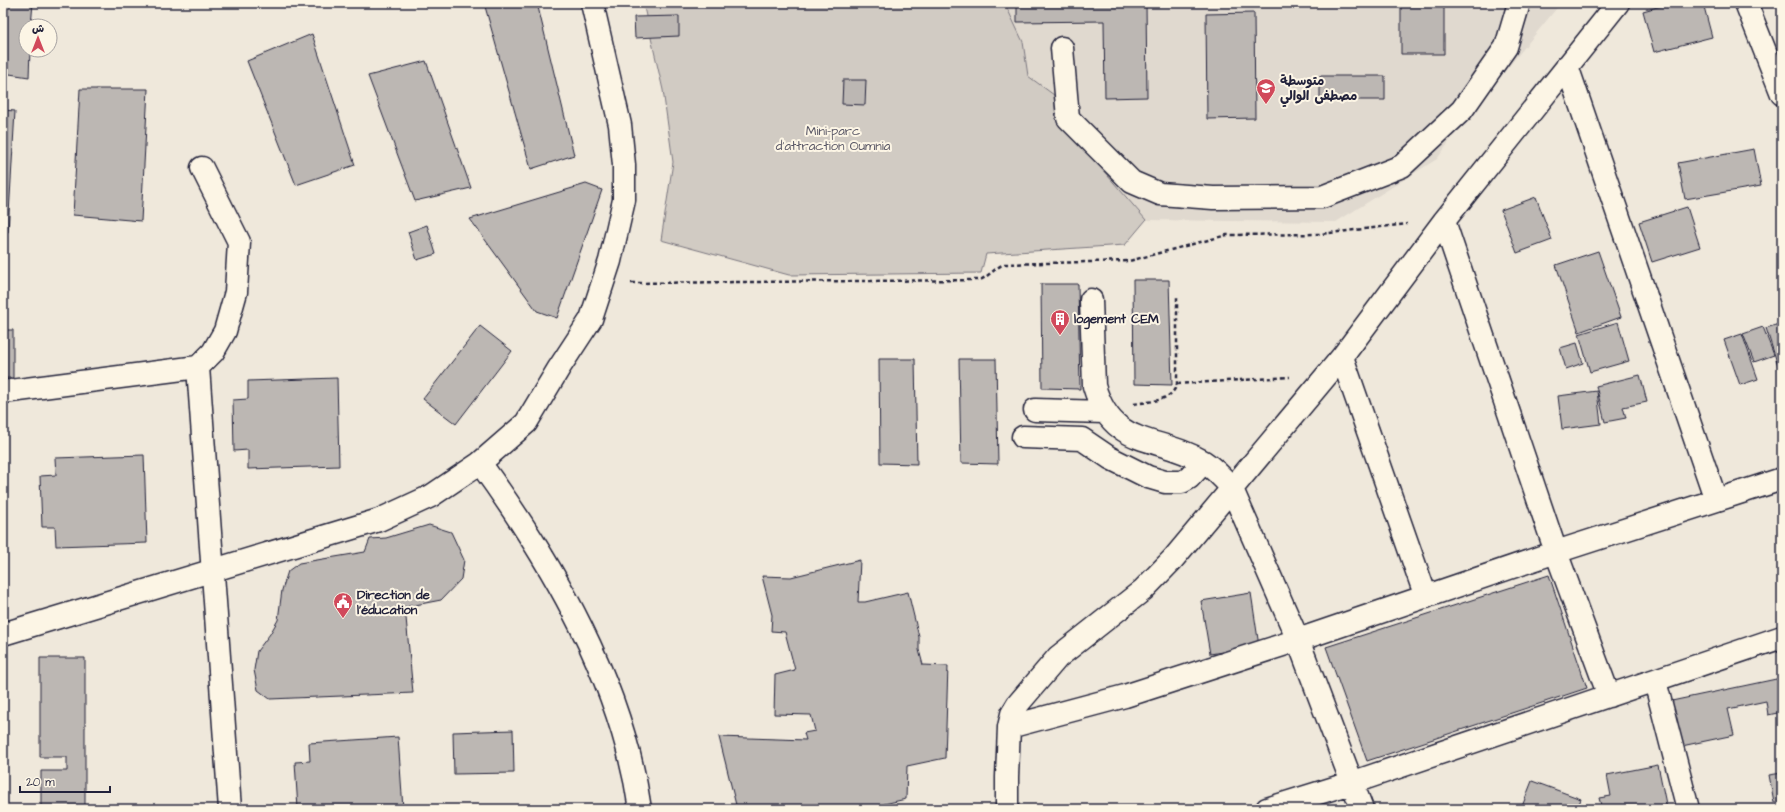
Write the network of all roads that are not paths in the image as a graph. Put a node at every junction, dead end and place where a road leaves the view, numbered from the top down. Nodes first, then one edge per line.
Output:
1 (592, 3) edge
2 (1519, 3) edge
3 (1618, 3) edge
4 (1746, 3) edge
5 (1761, 38) junction
6 (1782, 44) edge
7 (1062, 48) dead end
8 (1567, 66) junction
9 (1782, 94) edge
10 (202, 168) dead end
11 (1444, 221) junction
12 (1091, 300) dead end
13 (1342, 357) junction
14 (198, 367) junction
15 (3, 392) edge
16 (1035, 410) dead end
17 (1104, 412) junction
18 (1023, 437) dead end
19 (1204, 462) junction
20 (480, 463) junction
21 (1782, 479) edge
22 (1231, 487) junction
23 (1716, 500) junction
24 (1556, 552) junction
25 (214, 570) junction
26 (1426, 597) junction
27 (3, 634) edge
28 (1782, 638) edge
29 (1298, 640) junction
30 (1655, 681) junction
31 (1609, 696) junction
32 (1009, 726) junction
33 (1353, 782) junction
34 (230, 809) edge
35 (640, 809) edge
36 (1007, 809) edge
37 (1267, 809) edge
38 (1362, 809) edge
39 (1688, 809) edge

1 - 20 street
2 - 7 street
3 - 8 street
4 - 5 street
5 - 6 street
5 - 9 street
8 - 11 street
8 - 23 street
10 - 14 street
11 - 13 street
11 - 24 street
12 - 17 street
13 - 22 street
13 - 26 street
14 - 15 street
14 - 25 street
16 - 17 street
17 - 19 street
18 - 19 street
19 - 22 street
20 - 25 street
20 - 35 street
21 - 23 street
22 - 29 street
22 - 32 street
23 - 24 street
24 - 26 street
24 - 31 street
25 - 27 street
25 - 34 street
26 - 29 street
28 - 30 street
29 - 32 street
29 - 33 street
30 - 31 street
30 - 39 street
31 - 33 street
32 - 36 street
33 - 37 street
33 - 38 street

